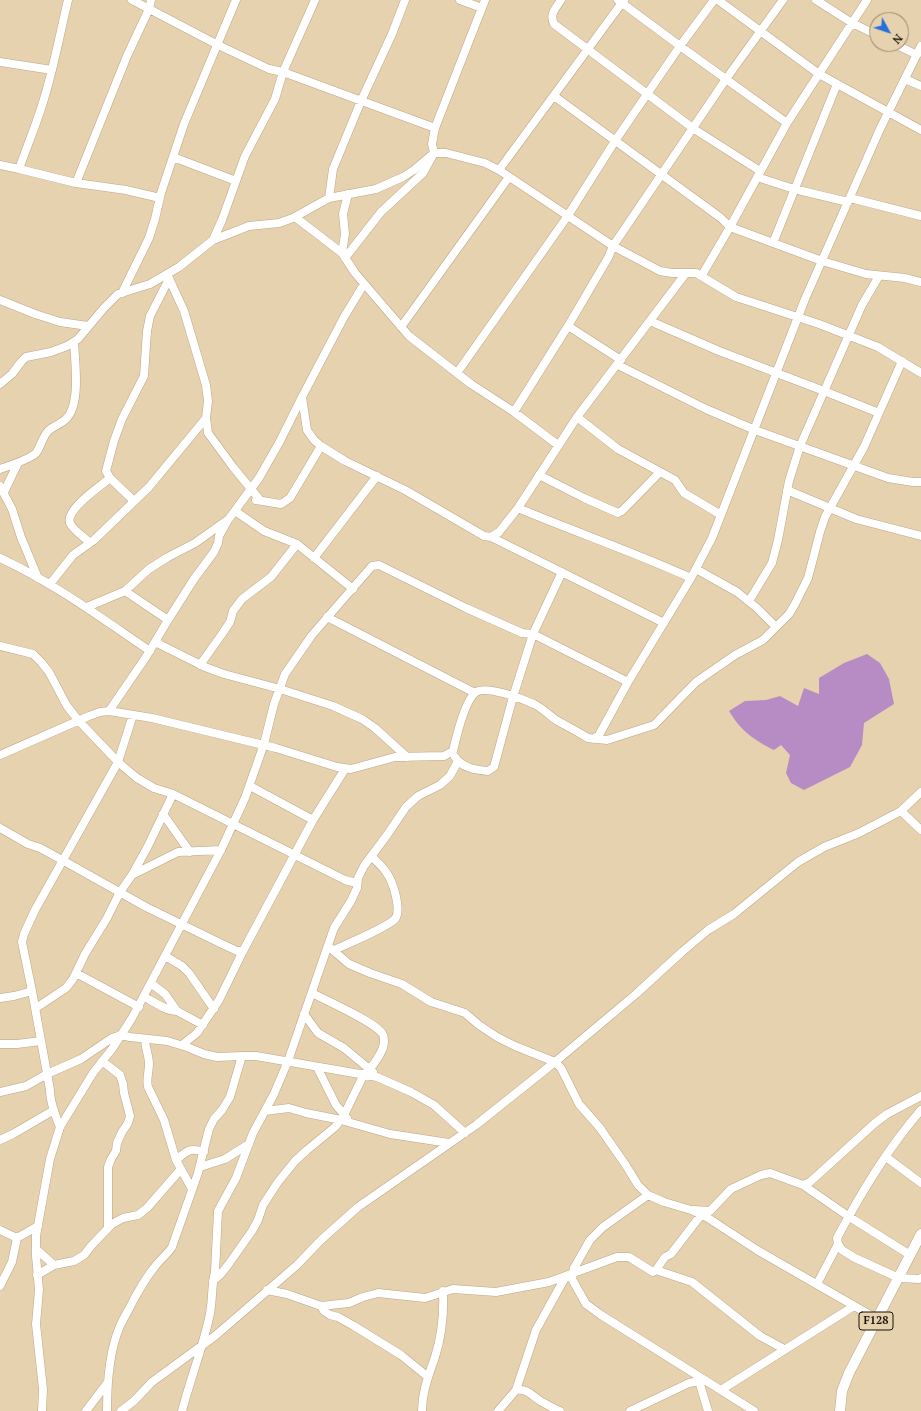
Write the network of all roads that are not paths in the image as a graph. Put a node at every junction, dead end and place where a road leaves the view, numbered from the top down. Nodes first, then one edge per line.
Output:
1 (68, 0) edge
2 (132, 0) edge
3 (151, 0) edge
4 (236, 0) edge
5 (315, 0) edge
6 (405, 0) edge
7 (460, 0) edge
8 (561, 0) edge
9 (714, 0) edge
10 (718, 0) edge
11 (783, 0) edge
12 (816, 0) edge
13 (867, 0) edge
14 (621, 1) edge
15 (483, 4) edge
16 (149, 9) junction
17 (852, 22) junction
18 (762, 31) junction
19 (869, 31) edge
20 (218, 45) junction
21 (680, 46) junction
22 (921, 46) edge
23 (588, 50) junction
24 (909, 51) edge
25 (917, 55) junction
26 (0, 62) edge
27 (52, 70) junction
28 (283, 72) junction
29 (819, 74) junction
30 (726, 79) junction
31 (905, 79) junction
32 (837, 84) junction
33 (921, 86) edge
34 (647, 94) junction
35 (554, 96) junction
36 (361, 101) junction
37 (888, 113) junction
38 (786, 123) junction
39 (435, 128) junction
40 (694, 129) junction
41 (921, 130) edge
42 (616, 141) junction
43 (434, 153) junction
44 (173, 157) junction
45 (0, 165) edge
46 (19, 169) junction
47 (499, 170) junction
48 (661, 174) junction
49 (759, 174) junction
50 (509, 177) junction
51 (236, 181) junction
52 (76, 183) junction
53 (794, 189) junction
54 (348, 194) junction
55 (160, 198) junction
56 (329, 198) junction
57 (849, 200) junction
58 (921, 216) edge
59 (294, 217) junction
60 (567, 217) junction
61 (730, 227) junction
62 (213, 240) junction
63 (773, 243) junction
64 (613, 246) junction
65 (343, 256) junction
66 (822, 261) junction
67 (686, 273) junction
68 (866, 274) junction
69 (702, 275) junction
70 (168, 276) junction
71 (879, 276) junction
72 (921, 282) edge
73 (364, 284) junction
74 (870, 289) junction
75 (122, 293) junction
76 (0, 300) edge
77 (798, 317) junction
78 (650, 321) junction
79 (88, 326) junction
80 (568, 326) junction
81 (401, 327) junction
82 (849, 335) junction
83 (74, 342) junction
84 (902, 361) junction
85 (619, 363) junction
86 (457, 373) junction
87 (776, 373) junction
88 (921, 373) edge
89 (0, 384) edge
90 (824, 391) junction
91 (302, 397) junction
92 (514, 412) junction
93 (879, 413) junction
94 (206, 418) junction
95 (577, 418) junction
96 (755, 430) junction
97 (558, 445) junction
98 (321, 446) junction
99 (800, 446) junction
100 (18, 463) junction
101 (854, 466) junction
102 (0, 469) edge
103 (660, 472) junction
104 (539, 475) junction
105 (377, 476) junction
106 (110, 478) junction
107 (921, 482) edge
108 (2, 489) edge
109 (251, 490) junction
110 (787, 490) junction
111 (245, 498) junction
112 (260, 500) junction
113 (134, 501) junction
114 (518, 508) junction
115 (830, 509) junction
116 (235, 511) junction
117 (722, 515) junction
118 (228, 520) junction
119 (921, 536) edge
120 (491, 537) junction
121 (90, 543) junction
122 (297, 544) junction
123 (0, 558) edge
124 (314, 558) junction
125 (696, 569) junction
126 (562, 572) junction
127 (38, 578) junction
128 (691, 578) junction
129 (50, 584) junction
130 (353, 589) junction
131 (125, 591) junction
132 (749, 601) junction
133 (87, 607) junction
134 (327, 617) junction
135 (168, 620) junction
136 (664, 623) junction
137 (776, 626) junction
138 (533, 634) junction
139 (155, 642) junction
140 (0, 646) edge
141 (0, 649) edge
142 (150, 651) junction
143 (200, 665) junction
144 (628, 682) junction
145 (280, 689) junction
146 (475, 693) junction
147 (513, 697) junction
148 (109, 711) junction
149 (133, 715) junction
150 (78, 720) junction
151 (594, 739) junction
152 (264, 744) junction
153 (453, 751) junction
154 (0, 756) edge
155 (408, 757) junction
156 (458, 761) junction
157 (118, 762) junction
158 (345, 769) junction
159 (250, 786) junction
160 (921, 792) edge
161 (173, 794) junction
162 (901, 811) junction
163 (163, 814) junction
164 (313, 820) junction
165 (233, 823) junction
166 (0, 828) edge
167 (921, 830) edge
168 (221, 850) junction
169 (190, 852) junction
170 (294, 855) junction
171 (371, 856) junction
172 (64, 861) junction
173 (132, 875) junction
174 (357, 883) junction
175 (120, 892) junction
176 (181, 924) junction
177 (331, 948) junction
178 (243, 951) junction
179 (165, 956) junction
180 (76, 973) junction
181 (152, 984) junction
182 (32, 991) junction
183 (312, 993) junction
184 (144, 997) junction
185 (0, 998) edge
186 (139, 1007) junction
187 (36, 1008) junction
188 (214, 1009) junction
189 (177, 1012) junction
190 (304, 1014) junction
191 (203, 1025) junction
192 (121, 1035) junction
193 (145, 1039) junction
194 (155, 1039) junction
195 (41, 1040) junction
196 (0, 1044) edge
197 (182, 1045) junction
198 (148, 1055) junction
199 (242, 1056) junction
200 (102, 1061) junction
201 (288, 1061) junction
202 (555, 1062) junction
203 (316, 1067) junction
204 (367, 1071) junction
205 (47, 1074) junction
206 (0, 1092) edge
207 (921, 1096) edge
208 (54, 1110) junction
209 (265, 1110) junction
210 (921, 1110) edge
211 (342, 1117) junction
212 (60, 1126) junction
213 (465, 1133) junction
214 (0, 1140) edge
215 (449, 1143) junction
216 (249, 1144) junction
217 (204, 1152) junction
218 (228, 1157) junction
219 (886, 1157) junction
220 (176, 1160) junction
221 (241, 1166) junction
222 (200, 1167) junction
223 (181, 1169) junction
224 (921, 1183) edge
225 (803, 1185) junction
226 (192, 1189) junction
227 (648, 1195) junction
228 (691, 1210) junction
229 (108, 1214) junction
230 (701, 1215) junction
231 (848, 1216) junction
232 (123, 1218) junction
233 (38, 1226) junction
234 (108, 1228) junction
235 (0, 1230) edge
236 (921, 1234) edge
237 (17, 1238) junction
238 (838, 1244) junction
239 (36, 1250) junction
240 (910, 1255) junction
241 (54, 1265) junction
242 (656, 1270) junction
243 (37, 1275) junction
244 (220, 1275) junction
245 (569, 1275) junction
246 (899, 1278) junction
247 (921, 1278) edge
248 (280, 1280) junction
249 (213, 1281) junction
250 (817, 1284) junction
251 (0, 1286) edge
252 (268, 1290) junction
253 (443, 1292) junction
254 (287, 1294) junction
255 (211, 1302) junction
256 (321, 1306) junction
257 (854, 1306) junction
258 (877, 1319) junction
259 (201, 1346) junction
260 (784, 1350) junction
261 (428, 1377) junction
262 (702, 1380) junction
263 (108, 1381) junction
264 (516, 1390) junction
265 (721, 1390) junction
266 (42, 1411) edge
267 (86, 1411) edge
268 (107, 1411) edge
269 (121, 1411) edge
270 (182, 1411) edge
271 (422, 1411) edge
272 (498, 1411) edge
273 (557, 1411) edge
274 (630, 1411) edge
275 (708, 1411) edge
276 (754, 1411) edge
277 (840, 1411) edge

1 - 27 street
2 - 16 street
3 - 16 street
4 - 20 street
5 - 28 street
6 - 36 street
7 - 15 street
8 - 23 street
9 - 21 street
10 - 18 street
11 - 18 street
12 - 17 street
13 - 17 street
14 - 21 street
14 - 23 street
15 - 39 street
16 - 20 street
16 - 52 street
17 - 19 street
17 - 29 street
18 - 29 street
18 - 30 street
20 - 28 street
20 - 44 street
21 - 30 street
21 - 34 street
22 - 25 street
23 - 34 street
23 - 35 street
24 - 25 street
25 - 31 street
26 - 27 street
27 - 46 street
28 - 36 street
28 - 51 street
29 - 32 street
29 - 38 street
30 - 38 street
30 - 40 street
31 - 33 street
31 - 37 street
32 - 37 street
32 - 53 street
34 - 40 street
34 - 42 street
35 - 42 street
35 - 47 street
36 - 39 street
36 - 56 street
37 - 41 street
37 - 57 street
38 - 49 street
39 - 43 street
40 - 48 street
40 - 49 street
42 - 48 street
42 - 60 street
43 - 47 street
43 - 54 street
43 - 65 street
44 - 51 street
44 - 55 street
45 - 46 street
46 - 52 street
47 - 50 street
48 - 61 street
48 - 64 street
49 - 53 street
49 - 61 street
50 - 60 street
50 - 81 street
51 - 62 street
52 - 55 street
53 - 57 street
53 - 63 street
54 - 56 street
54 - 65 street
55 - 75 street
56 - 59 street
57 - 58 street
57 - 66 street
59 - 62 street
59 - 65 street
60 - 64 street
60 - 86 street
61 - 63 street
61 - 69 street
62 - 70 street
63 - 66 street
64 - 67 street
64 - 80 street
65 - 73 street
66 - 68 street
66 - 77 street
67 - 69 street
67 - 78 street
68 - 71 street
68 - 74 street
69 - 77 street
70 - 75 street
70 - 94 street
70 - 106 street
71 - 72 street
71 - 74 street
73 - 81 street
73 - 91 street
74 - 82 street
75 - 79 street
76 - 79 street
77 - 82 street
77 - 87 street
78 - 85 street
78 - 87 street
79 - 83 street
80 - 85 street
80 - 92 street
81 - 86 street
82 - 84 street
82 - 90 street
83 - 89 street
83 - 100 street
84 - 88 street
84 - 93 street
85 - 95 street
85 - 96 street
86 - 92 street
87 - 90 street
87 - 96 street
90 - 93 street
90 - 99 street
91 - 98 street
91 - 109 street
92 - 97 street
93 - 101 street
94 - 109 street
94 - 113 street
95 - 97 street
95 - 103 street
96 - 99 street
96 - 117 street
97 - 104 street
98 - 105 street
98 - 112 street
99 - 101 street
99 - 110 street
100 - 102 street
100 - 108 street
101 - 107 street
101 - 115 street
103 - 104 street
103 - 117 street
104 - 114 street
105 - 120 street
105 - 124 street
106 - 113 street
106 - 121 street
108 - 127 street
109 - 111 street
109 - 112 street
110 - 115 street
110 - 132 street
111 - 112 street
111 - 116 street
113 - 121 street
114 - 120 street
114 - 128 street
115 - 119 street
115 - 137 street
116 - 118 street
116 - 122 street
117 - 125 street
118 - 131 street
118 - 135 street
120 - 126 street
121 - 129 street
122 - 124 street
122 - 143 street
123 - 127 street
124 - 130 street
125 - 128 street
125 - 132 street
126 - 136 street
126 - 138 street
127 - 129 street
128 - 136 street
129 - 133 street
130 - 134 street
130 - 138 street
131 - 133 street
131 - 135 street
132 - 137 street
133 - 142 street
134 - 145 street
134 - 146 street
135 - 139 street
136 - 144 street
137 - 151 street
138 - 144 street
138 - 147 street
139 - 142 street
139 - 143 street
140 - 141 street
140 - 150 street
142 - 148 street
143 - 145 street
144 - 151 street
145 - 152 street
145 - 155 street
146 - 147 street
146 - 153 street
147 - 151 street
147 - 156 street
148 - 149 street
148 - 150 street
149 - 152 street
149 - 157 street
150 - 154 street
150 - 157 street
152 - 158 street
152 - 159 street
153 - 155 street
153 - 156 street
155 - 158 street
156 - 171 street
157 - 161 street
157 - 172 street
158 - 164 street
159 - 164 street
159 - 165 street
160 - 162 street
161 - 163 street
161 - 165 street
162 - 167 street
162 - 202 street
163 - 169 street
163 - 173 street
164 - 170 street
165 - 168 street
165 - 170 street
166 - 172 street
168 - 169 street
168 - 176 street
169 - 173 street
170 - 174 street
170 - 178 street
171 - 174 street
171 - 177 street
172 - 175 street
172 - 182 street
173 - 175 street
174 - 177 street
175 - 176 street
175 - 180 street
176 - 178 street
176 - 179 street
177 - 183 street
177 - 202 street
178 - 188 street
179 - 181 street
179 - 188 street
180 - 186 street
180 - 187 street
181 - 184 street
181 - 189 street
182 - 185 street
182 - 187 street
183 - 190 street
183 - 204 street
184 - 186 street
184 - 189 street
186 - 192 street
187 - 195 street
188 - 191 street
189 - 191 street
190 - 201 street
190 - 204 street
191 - 197 street
192 - 193 street
192 - 200 street
192 - 205 street
193 - 194 street
193 - 198 street
194 - 197 street
194 - 198 street
195 - 196 street
195 - 205 street
197 - 199 street
198 - 220 street
199 - 201 street
199 - 217 street
200 - 212 street
200 - 229 street
201 - 203 street
201 - 209 street
202 - 213 street
202 - 227 street
203 - 204 street
203 - 211 street
204 - 211 street
204 - 213 street
205 - 206 street
205 - 208 street
207 - 225 street
208 - 212 street
208 - 214 street
209 - 211 street
209 - 216 street
210 - 219 street
211 - 215 street
211 - 244 street
212 - 233 street
213 - 215 street
215 - 248 street
216 - 218 street
216 - 221 street
217 - 220 street
217 - 222 street
218 - 221 street
218 - 222 street
219 - 224 street
219 - 231 street
220 - 223 street
221 - 249 street
222 - 226 street
223 - 226 street
223 - 232 street
225 - 228 street
225 - 231 street
226 - 263 street
227 - 228 street
227 - 245 street
228 - 230 street
229 - 232 street
229 - 234 street
230 - 242 street
230 - 250 street
231 - 238 street
231 - 240 street
232 - 234 street
233 - 237 street
233 - 239 street
234 - 241 street
235 - 237 street
236 - 240 main road, F128
237 - 251 street
238 - 246 street
238 - 250 street
239 - 241 street
239 - 243 street
240 - 246 main road, F128
241 - 243 street
242 - 245 street
242 - 260 street
243 - 266 street
244 - 249 street
244 - 255 street
245 - 253 street
245 - 262 street
245 - 264 street
246 - 247 street
246 - 258 main road, F128
248 - 252 street
248 - 254 street
249 - 255 street
250 - 257 street
252 - 254 street
252 - 259 street
253 - 256 street
253 - 261 street
254 - 256 street
255 - 259 street
256 - 261 street
257 - 258 street
257 - 260 street
258 - 277 main road, F128
259 - 269 street
259 - 270 street
260 - 265 street
261 - 271 street
262 - 265 street
262 - 274 street
262 - 275 street
263 - 267 street
263 - 268 street
264 - 272 street
264 - 273 street
265 - 276 street

